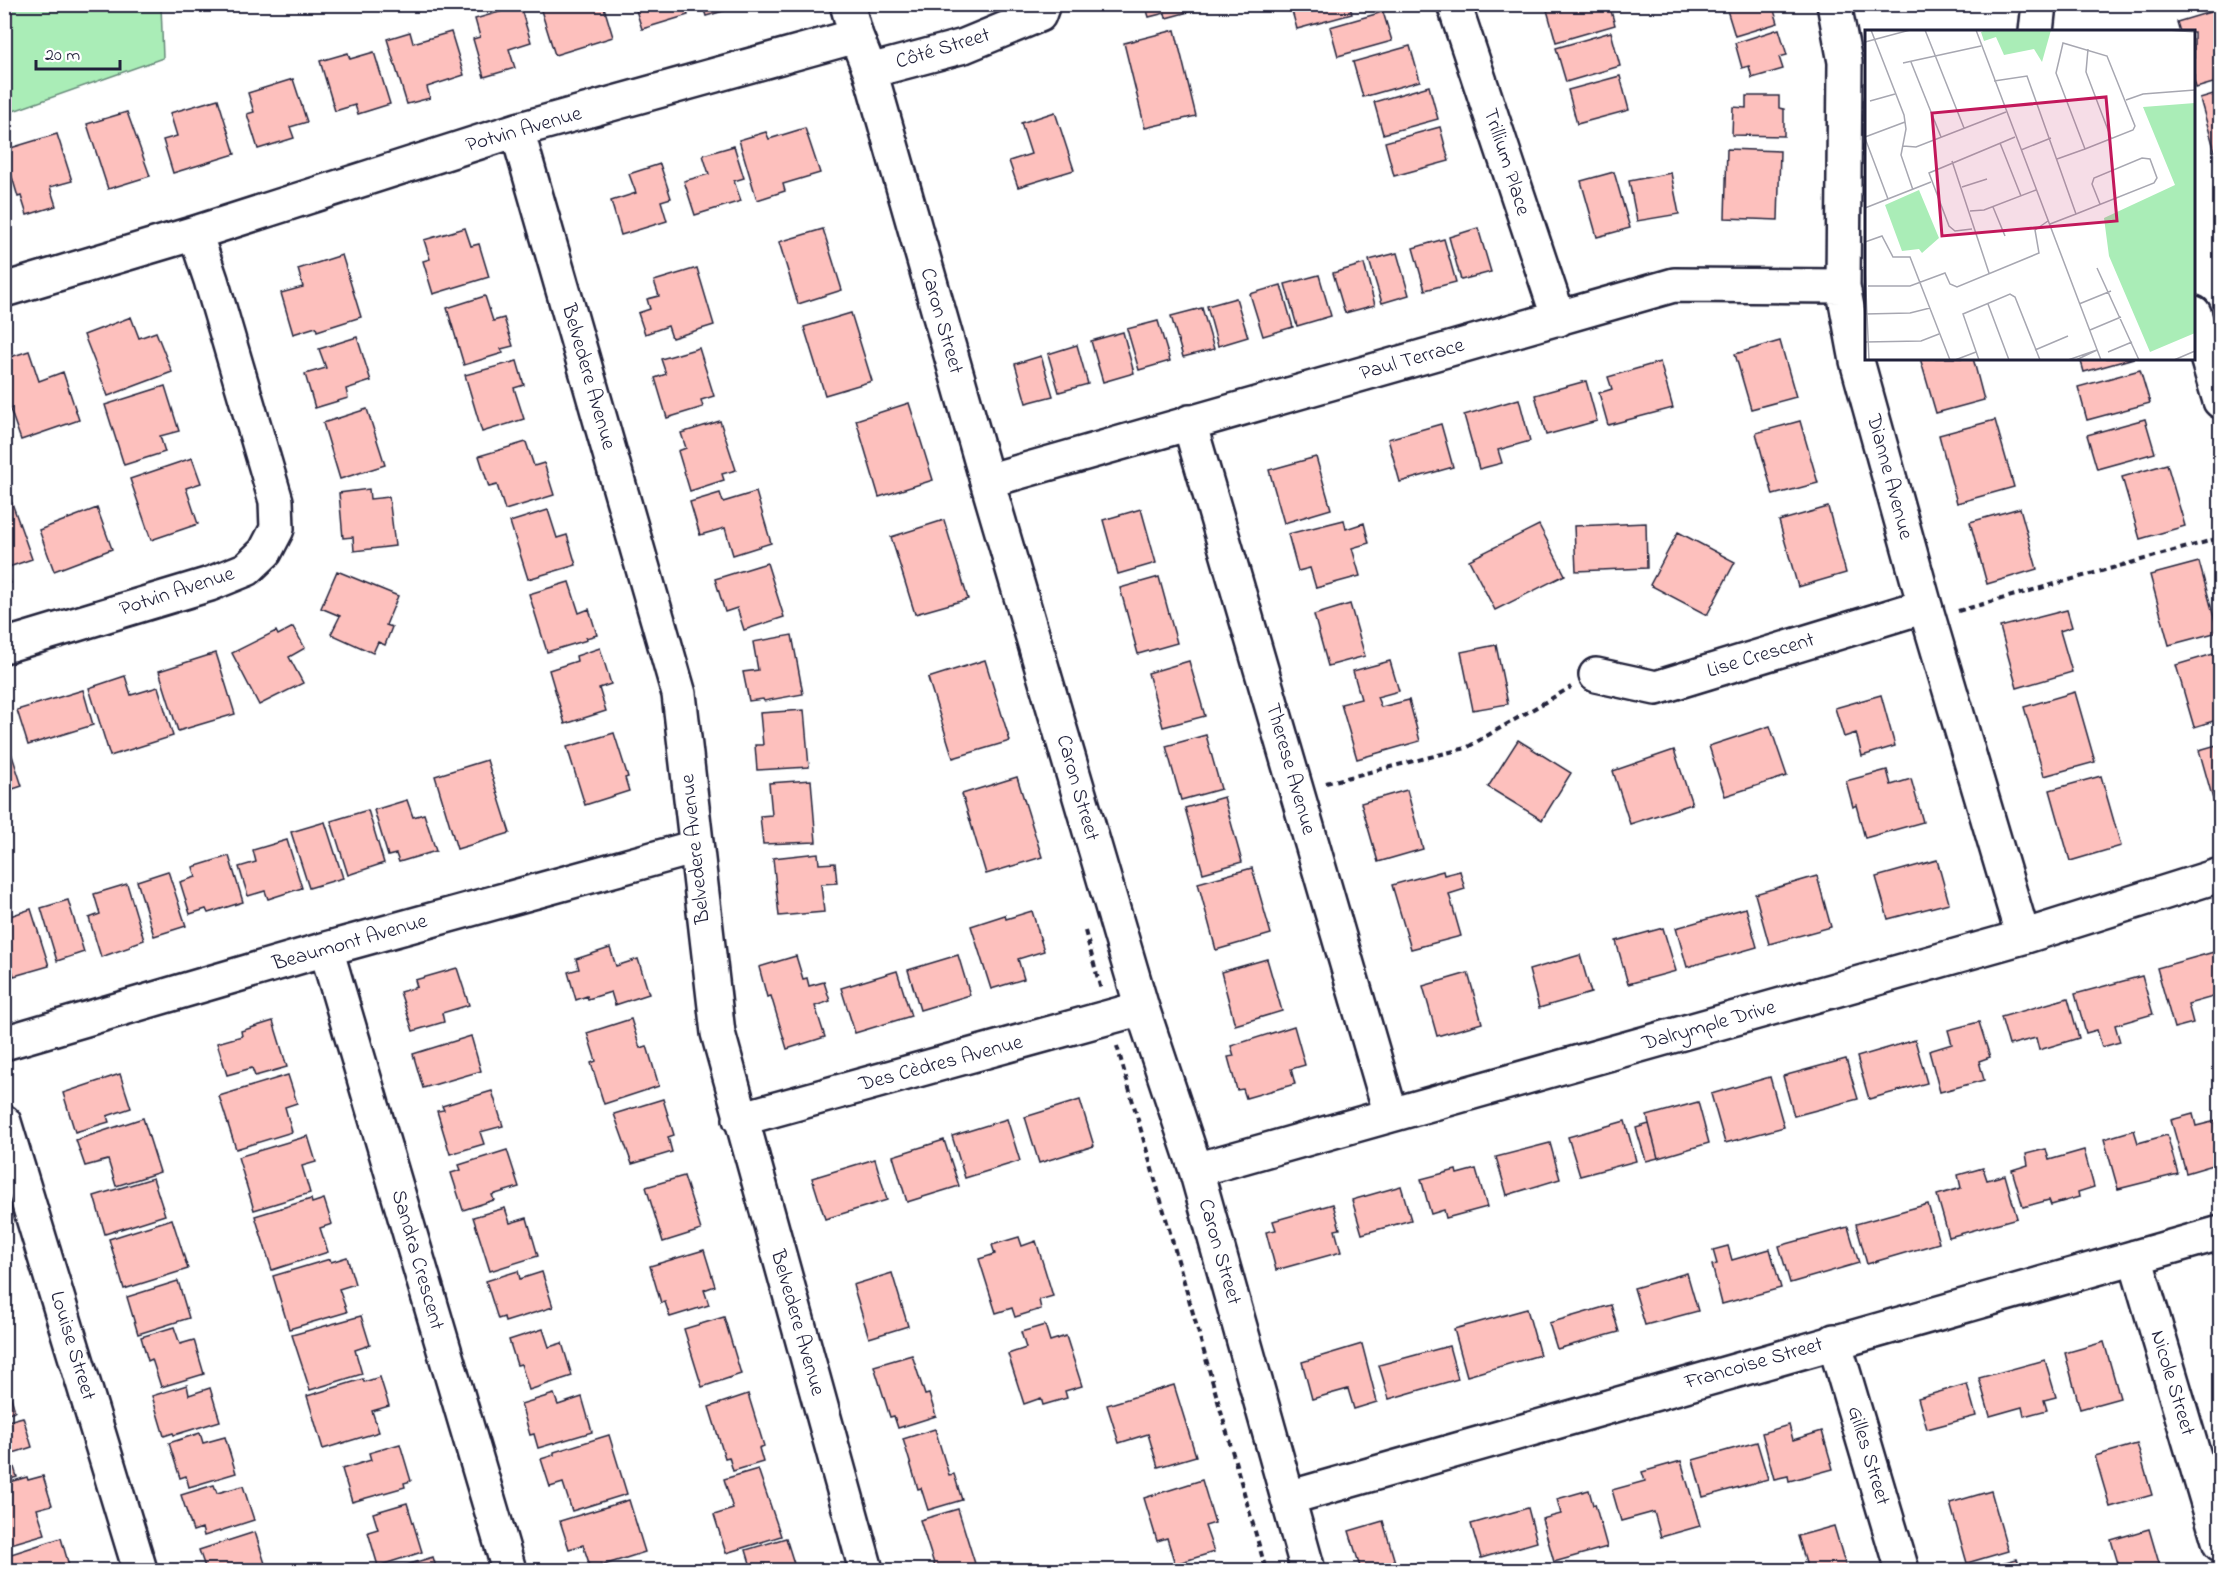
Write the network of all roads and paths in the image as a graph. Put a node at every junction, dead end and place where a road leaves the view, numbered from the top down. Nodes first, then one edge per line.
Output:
1 (847, 4) edge
2 (1043, 4) edge
3 (1454, 4) edge
4 (1834, 4) edge
5 (2039, 4) edge
6 (2036, 30) edge
7 (856, 36) junction
8 (1856, 62) edge
9 (870, 71) junction
10 (517, 130) junction
11 (195, 233) junction
12 (1843, 286) junction
13 (4, 290) edge
14 (1559, 319) junction
15 (2195, 320) edge
16 (2220, 401) edge
17 (1189, 422) junction
18 (987, 481) junction
19 (2220, 538) edge
20 (1927, 612) junction
21 (4, 646) edge
22 (1596, 675) joint
23 (1296, 790) junction
24 (696, 847) junction
25 (2220, 874) edge
26 (2023, 937) junction
27 (326, 949) junction
28 (1142, 1008) junction
29 (4, 1043) edge
30 (1391, 1115) junction
31 (740, 1119) junction
32 (4, 1122) edge
33 (1196, 1170) junction
34 (2220, 1233) edge
35 (2135, 1257) junction
36 (1834, 1341) junction
37 (1288, 1498) junction
38 (2220, 1544) edge
39 (141, 1570) edge
40 (509, 1570) edge
41 (866, 1570) edge
42 (1308, 1570) edge
43 (1902, 1570) edge

1 - 7 street, Caron Street
2 - 9 street, Côté Street
3 - 14 street, Trillium Place
4 - 8 street, Dianne Avenue
5 - 6 street
7 - 9 street, Caron Street
7 - 10 street, Potvin Avenue
8 - 12 street, Dianne Avenue
9 - 18 street, Caron Street
10 - 11 street, Potvin Avenue
10 - 24 street, Belvedere Avenue
11 - 13 street, Potvin Avenue
11 - 21 street, Potvin Avenue
12 - 14 street, Paul Terrace
12 - 20 street, Dianne Avenue
14 - 17 street, Paul Terrace
15 - 16 street
17 - 18 street, Paul Terrace
17 - 23 street, Therese Avenue
18 - 28 street, Caron Street
19 - 20 path
20 - 22 street, Lise Crescent
20 - 26 street, Dianne Avenue
22 - 23 path
23 - 30 street, Therese Avenue
24 - 27 street, Beaumont Avenue
24 - 31 street, Belvedere Avenue
25 - 26 street, Dalrymple Drive
26 - 30 street, Dalrymple Drive
27 - 29 street, Beaumont Avenue
27 - 40 street, Sandra Crescent
28 - 31 street, Des Cèdres Avenue
28 - 33 street, Caron Street
30 - 33 street, Dalrymple Drive
31 - 41 street, Belvedere Avenue
32 - 39 street, Louise Street
33 - 37 street, Caron Street
34 - 35 street, Francoise Street
35 - 36 street, Francoise Street
35 - 38 street, Nicole Street
36 - 37 street, Francoise Street
36 - 43 street, Gilles Street
37 - 42 street, Caron Street

